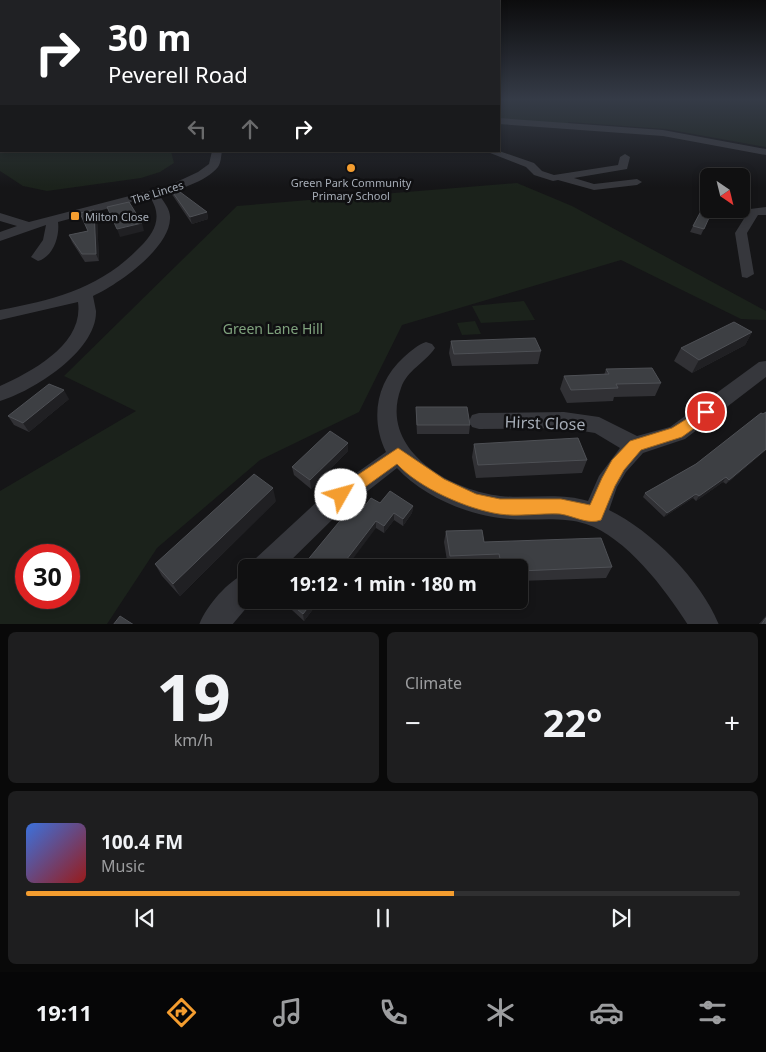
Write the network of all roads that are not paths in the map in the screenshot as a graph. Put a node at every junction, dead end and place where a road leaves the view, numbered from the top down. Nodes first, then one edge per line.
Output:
1 (596, 128) edge
2 (217, 152) edge
3 (493, 152) edge
4 (766, 152) edge
5 (625, 156) dead end
6 (616, 168) joint
7 (560, 177) junction
8 (637, 182) dead end
9 (153, 194) junction
10 (766, 211) edge
11 (0, 217) edge
12 (52, 220) junction
13 (28, 226) junction
14 (2, 235) edge
15 (38, 256) dead end
16 (747, 274) dead end
17 (85, 296) junction
18 (0, 315) edge
19 (426, 348) dead end
20 (766, 367) edge
21 (0, 394) edge
22 (479, 421) dead end
23 (635, 446) junction
24 (398, 455) junction
25 (595, 515) junction
26 (273, 559) edge
27 (238, 596) edge
28 (213, 624) edge
29 (705, 624) edge

1 - 4 street
2 - 9 street, The Linces
3 - 7 street
5 - 6 street
6 - 7 street
7 - 8 street
9 - 12 street, The Linces
9 - 17 street
10 - 16 street
11 - 13 street
12 - 13 street, The Linces
12 - 15 street
13 - 14 street, The Linces
17 - 18 street
17 - 21 street
19 - 24 street
20 - 23 street
22 - 23 street, Hirst Close
23 - 25 street
24 - 25 street
24 - 26 street
25 - 29 street
27 - 28 street

